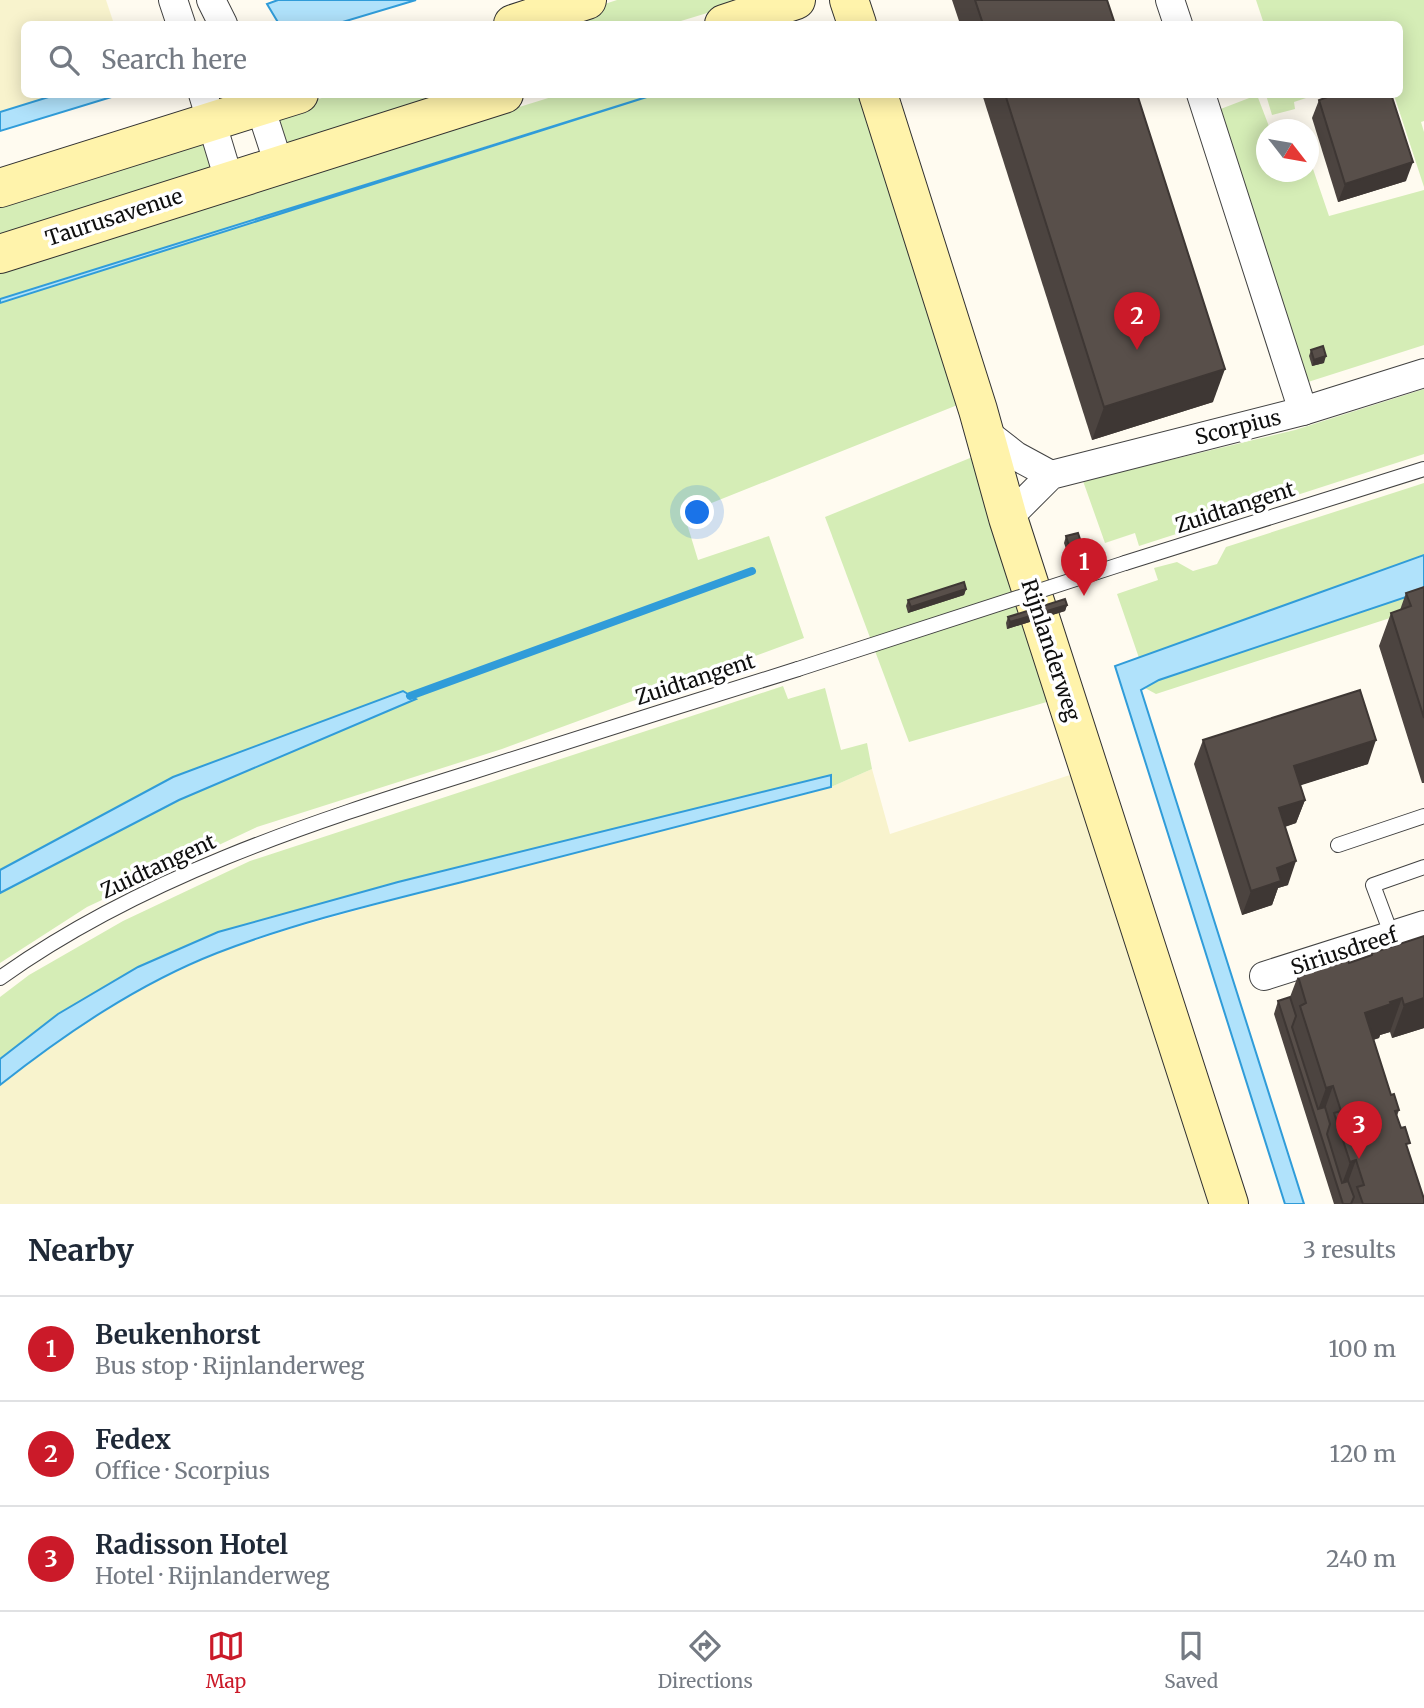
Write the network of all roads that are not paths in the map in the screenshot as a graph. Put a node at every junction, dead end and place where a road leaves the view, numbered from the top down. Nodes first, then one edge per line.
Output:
1 (173, 0) edge
2 (211, 0) edge
3 (587, 0) edge
4 (796, 0) edge
5 (849, 0) edge
6 (1170, 0) edge
7 (180, 21) edge
8 (222, 21) edge
9 (522, 21) edge
10 (733, 21) edge
11 (855, 21) edge
12 (1177, 21) edge
13 (491, 98) edge
14 (879, 98) edge
15 (1202, 98) edge
16 (259, 100) edge
17 (207, 108) edge
18 (279, 165) junction
19 (229, 180) junction
20 (0, 188) edge
21 (0, 254) edge
22 (1424, 373) edge
23 (1303, 411) junction
24 (984, 431) junction
25 (1424, 469) edge
26 (1051, 475) junction
27 (1008, 518) junction
28 (1424, 816) edge
29 (1338, 845) dead end
30 (1424, 867) edge
31 (1424, 925) edge
32 (1392, 936) junction
33 (1264, 976) dead end
34 (0, 978) edge
35 (1229, 1204) edge

1 - 7 street
2 - 8 street
3 - 9 street
4 - 10 street
5 - 11 street
6 - 12 street
13 - 18 street, Taurusavenue
14 - 24 street, Rijnlanderweg
15 - 23 street
16 - 17 street
16 - 18 street
17 - 19 street
17 - 20 street
18 - 19 street, Taurusavenue
19 - 21 street, Taurusavenue
22 - 23 street, Scorpius
23 - 26 street, Scorpius
24 - 26 street
24 - 27 street, Rijnlanderweg
25 - 34 lane, Zuidtangent, bridge
26 - 27 street
27 - 35 street, Rijnlanderweg
28 - 29 lane
30 - 32 lane
31 - 32 street, Siriusdreef
32 - 33 street, Siriusdreef

